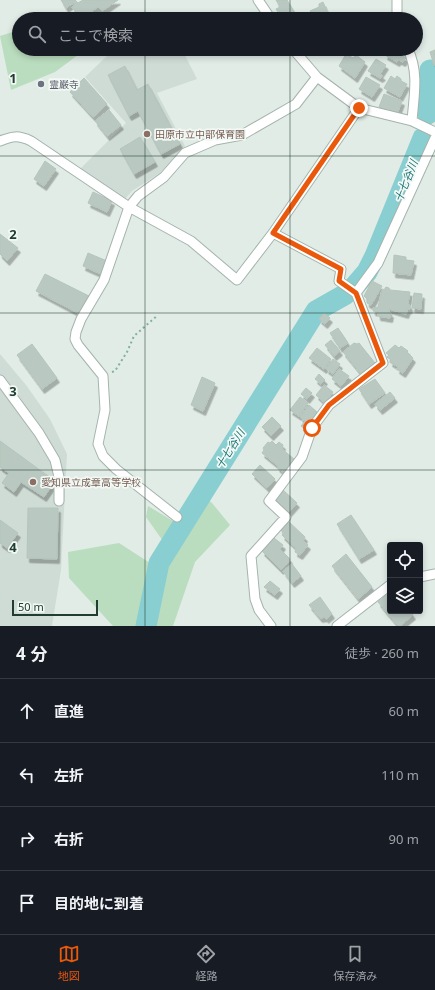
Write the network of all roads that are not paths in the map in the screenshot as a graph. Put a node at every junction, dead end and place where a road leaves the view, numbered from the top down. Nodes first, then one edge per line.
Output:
1 (258, 0) edge
2 (397, 0) edge
3 (266, 12) edge
4 (397, 12) edge
5 (299, 56) edge
6 (412, 56) edge
7 (317, 76) junction
8 (359, 108) junction
9 (412, 121) junction
10 (435, 132) edge
11 (435, 138) edge
12 (0, 141) edge
13 (129, 207) junction
14 (273, 233) junction
15 (356, 293) junction
16 (0, 380) edge
17 (58, 501) dead end
18 (177, 516) dead end
19 (435, 574) edge
20 (423, 576) edge
21 (387, 587) edge
22 (271, 626) edge
23 (337, 626) edge

1 - 3 street
2 - 4 street
5 - 7 street
6 - 9 street
7 - 8 street
7 - 13 street
8 - 9 street
8 - 14 street
9 - 10 street
11 - 15 street
12 - 13 street
13 - 14 street
13 - 18 street
14 - 15 street
15 - 22 street
16 - 17 street
19 - 20 street
21 - 23 street

